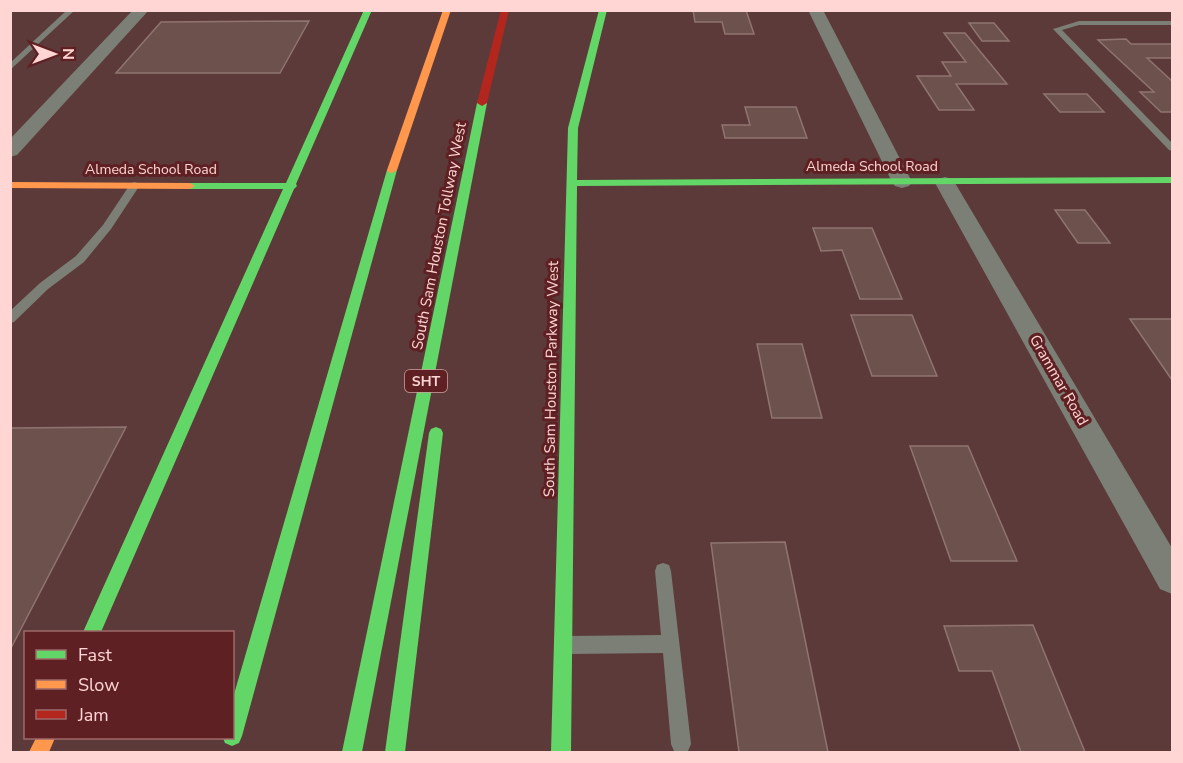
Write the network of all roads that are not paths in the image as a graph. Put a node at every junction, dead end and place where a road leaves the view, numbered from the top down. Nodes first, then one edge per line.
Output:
1 (72, 10) edge
2 (142, 10) edge
3 (368, 10) edge
4 (447, 10) edge
5 (505, 10) edge
6 (603, 10) edge
7 (815, 10) edge
8 (1173, 23) edge
9 (10, 68) edge
10 (1173, 148) edge
11 (10, 151) edge
12 (473, 152) junction
13 (1173, 180) edge
14 (902, 182) junction
15 (571, 183) junction
16 (945, 183) junction
17 (10, 185) edge
18 (135, 185) junction
19 (292, 186) junction
20 (10, 319) edge
21 (448, 340) dead end
22 (438, 423) dead end
23 (663, 571) dead end
24 (1173, 578) edge
25 (93, 631) edge
26 (671, 644) junction
27 (563, 645) junction
28 (234, 730) edge
29 (46, 739) edge
30 (681, 744) dead end
31 (39, 753) edge
32 (352, 753) edge
33 (395, 753) edge
34 (561, 753) edge

1 - 9 lane
2 - 11 street
3 - 19 main road
4 - 28 main road
5 - 12 main road, South Sam Houston Tollway West / SHT
6 - 15 main road, South Sam Houston Parkway West
7 - 14 street
8 - 10 lane
12 - 21 main road
12 - 32 main road, South Sam Houston Tollway West / SHT
13 - 16 main road, Almeda School Road
14 - 15 main road, Almeda School Road
14 - 16 main road, Almeda School Road
15 - 27 main road, South Sam Houston Parkway West
16 - 24 street, Grammar Road
17 - 18 main road, Almeda School Road
18 - 19 main road, Almeda School Road
18 - 20 lane
19 - 25 main road
22 - 33 main road
23 - 26 lane
26 - 27 lane
26 - 30 lane
27 - 34 main road, South Sam Houston Parkway West
29 - 31 main road

